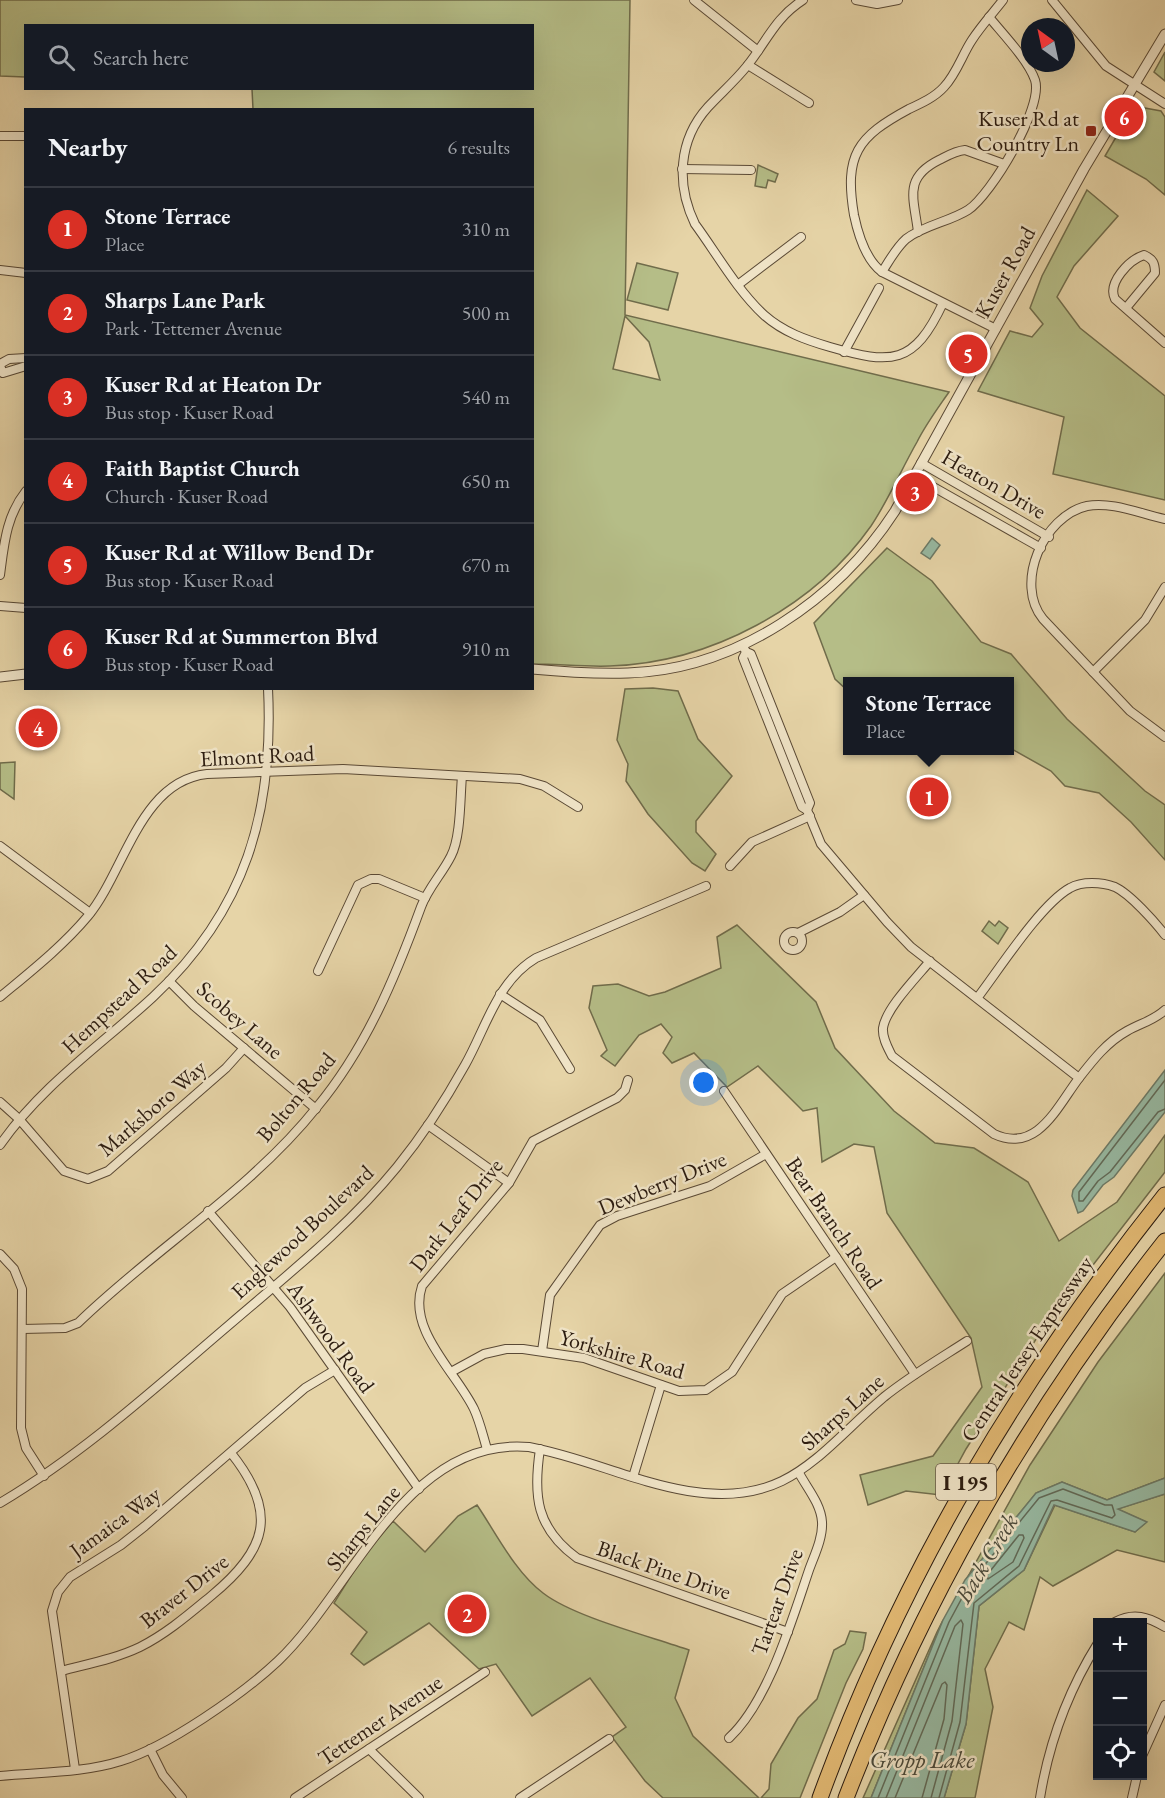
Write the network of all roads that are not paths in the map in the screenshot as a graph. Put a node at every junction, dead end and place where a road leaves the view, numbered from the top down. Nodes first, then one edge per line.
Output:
1 (694, 0) edge
2 (803, 0) edge
3 (856, 0) edge
4 (898, 0) edge
5 (1003, 0) edge
6 (1052, 0) edge
7 (989, 17) junction
8 (1165, 34) edge
9 (758, 51) junction
10 (748, 65) junction
11 (1134, 86) junction
12 (809, 103) dead end
13 (1165, 104) edge
14 (0, 136) edge
15 (24, 136) edge
16 (1004, 164) junction
17 (682, 169) junction
18 (751, 170) dead end
19 (918, 232) junction
20 (801, 237) dead end
21 (0, 270) edge
22 (24, 272) edge
23 (882, 272) junction
24 (739, 284) junction
25 (879, 288) dead end
26 (943, 303) junction
27 (1126, 308) junction
28 (996, 329) junction
29 (1165, 343) edge
30 (844, 352) junction
31 (24, 358) edge
32 (0, 365) edge
33 (24, 367) edge
34 (921, 463) junction
35 (914, 476) junction
36 (24, 494) edge
37 (1165, 519) edge
38 (1049, 537) junction
39 (1041, 548) junction
40 (0, 575) edge
41 (1165, 587) edge
42 (0, 606) edge
43 (24, 608) edge
44 (744, 648) junction
45 (534, 669) edge
46 (1093, 672) junction
47 (24, 674) edge
48 (0, 677) edge
49 (268, 690) edge
50 (781, 730) junction
51 (773, 734) junction
52 (1165, 737) edge
53 (268, 772) junction
54 (462, 776) junction
55 (578, 807) dead end
56 (808, 813) junction
57 (0, 846) edge
58 (730, 866) dead end
59 (706, 886) dead end
60 (864, 895) junction
61 (425, 898) junction
62 (90, 913) junction
63 (798, 933) dead end
64 (1165, 935) edge
65 (930, 961) junction
66 (318, 971) dead end
67 (169, 981) junction
68 (501, 994) junction
69 (0, 997) edge
70 (978, 997) junction
71 (1165, 1010) edge
72 (244, 1048) junction
73 (570, 1069) dead end
74 (1079, 1078) junction
75 (628, 1080) dead end
76 (724, 1091) dead end
77 (0, 1102) edge
78 (316, 1109) junction
79 (19, 1119) junction
80 (428, 1125) junction
81 (0, 1145) edge
82 (766, 1154) junction
83 (509, 1183) junction
84 (1165, 1195) edge
85 (208, 1211) junction
86 (1165, 1241) edge
87 (0, 1254) edge
88 (836, 1257) junction
89 (273, 1287) junction
90 (23, 1329) junction
91 (967, 1341) dead end
92 (542, 1350) junction
93 (335, 1370) junction
94 (451, 1372) junction
95 (915, 1374) junction
96 (661, 1385) junction
97 (487, 1449) junction
98 (540, 1449) junction
99 (231, 1453) junction
100 (798, 1473) junction
101 (44, 1476) junction
102 (633, 1477) junction
103 (418, 1489) junction
104 (0, 1503) edge
105 (1126, 1618) edge
106 (1147, 1618) edge
107 (1147, 1618) edge
108 (1165, 1627) edge
109 (788, 1632) junction
110 (1093, 1653) edge
111 (61, 1671) junction
112 (484, 1672) dead end
113 (1165, 1705) edge
114 (729, 1738) dead end
115 (609, 1739) dead end
116 (1147, 1747) edge
117 (150, 1749) junction
118 (369, 1749) junction
119 (75, 1769) junction
120 (0, 1776) edge
121 (1136, 1780) edge
122 (182, 1798) edge
123 (295, 1798) edge
124 (419, 1798) edge
125 (520, 1798) edge
126 (820, 1798) edge
127 (846, 1798) edge
128 (1040, 1798) edge
129 (1132, 1798) edge

1 - 9 street
2 - 9 street
3 - 4 street
5 - 7 street
6 - 11 street
7 - 16 street
7 - 23 street
8 - 11 street, Kuser Road
9 - 10 street
10 - 12 street
10 - 17 street
11 - 13 street
11 - 28 street, Kuser Road
14 - 15 street
16 - 19 street
16 - 19 street
17 - 18 street
17 - 24 street
19 - 23 street
20 - 24 street
21 - 22 street
23 - 26 street
24 - 30 street
25 - 30 street
26 - 28 street
26 - 30 street
27 - 27 street
27 - 29 street
28 - 34 street, Kuser Road
31 - 32 street
32 - 33 street
34 - 35 street, Kuser Road
34 - 38 street, Heaton Drive
35 - 39 street, Heaton Drive
35 - 44 street, Kuser Road
36 - 40 street
37 - 38 street
38 - 39 street
39 - 46 street
41 - 46 street
42 - 43 street
44 - 45 street, Kuser Road
44 - 50 street
44 - 51 street
46 - 52 street
47 - 48 street
49 - 53 street, Hempstead Road
50 - 51 street
50 - 56 street
51 - 56 street
53 - 54 street, Elmont Road
53 - 62 street, Elmont Road
53 - 67 street, Hempstead Road
54 - 55 street, Elmont Road
54 - 61 street, Bolton Road
56 - 58 street
56 - 60 street
57 - 62 street
59 - 68 street, Englewood Boulevard
60 - 63 street
60 - 65 street
61 - 66 street
61 - 78 street, Bolton Road
62 - 69 street, Elmont Road
64 - 70 street
65 - 70 street
65 - 74 street
67 - 72 street, Scobey Lane
67 - 79 street, Hempstead Road
68 - 73 street
68 - 80 street, Englewood Boulevard
70 - 74 street
71 - 74 street
72 - 78 street, Scobey Lane
72 - 79 street, Marksboro Way
75 - 83 street, Dark Leaf Drive
76 - 82 street, Bear Branch Road
77 - 79 street, Marksboro Way
78 - 85 street, Bolton Road
79 - 81 street, Hempstead Road
80 - 83 street
80 - 89 street, Englewood Boulevard
82 - 88 street, Bear Branch Road
82 - 92 street, Dewberry Drive
83 - 94 street, Dark Leaf Drive
84 - 126 highway, Central Jersey Expressway / I 195
85 - 89 street, Ashwood Road
85 - 90 street, Bolton Road
86 - 127 highway, I 195
87 - 90 street
88 - 95 street, Bear Branch Road
88 - 96 street, Yorkshire Road
89 - 93 street, Ashwood Road
89 - 101 street, Englewood Boulevard
90 - 101 street
91 - 95 street, Sharps Lane
92 - 94 street, Yorkshire Road
92 - 96 street, Yorkshire Road
93 - 99 street, Jamaica Way
93 - 103 street, Ashwood Road
94 - 97 street, Dark Leaf Drive
95 - 100 street, Sharps Lane
96 - 102 street
97 - 98 street, Sharps Lane
97 - 103 street, Sharps Lane
98 - 102 street, Sharps Lane
98 - 109 street, Black Pine Drive
99 - 111 street, Jamaica Way
99 - 111 street, Braver Drive
100 - 102 street, Sharps Lane
100 - 109 street, Tartear Drive
101 - 104 street, Englewood Boulevard
103 - 117 street, Sharps Lane
105 - 106 street
107 - 108 street
109 - 114 street, Tartear Drive
110 - 128 street
111 - 119 street, Jamaica Way
112 - 118 street, Tettemer Avenue
113 - 116 street
115 - 125 street
117 - 119 street, Sharps Lane
117 - 122 street
118 - 123 street, Tettemer Avenue
118 - 124 street
119 - 120 street, Sharps Lane
121 - 129 street

